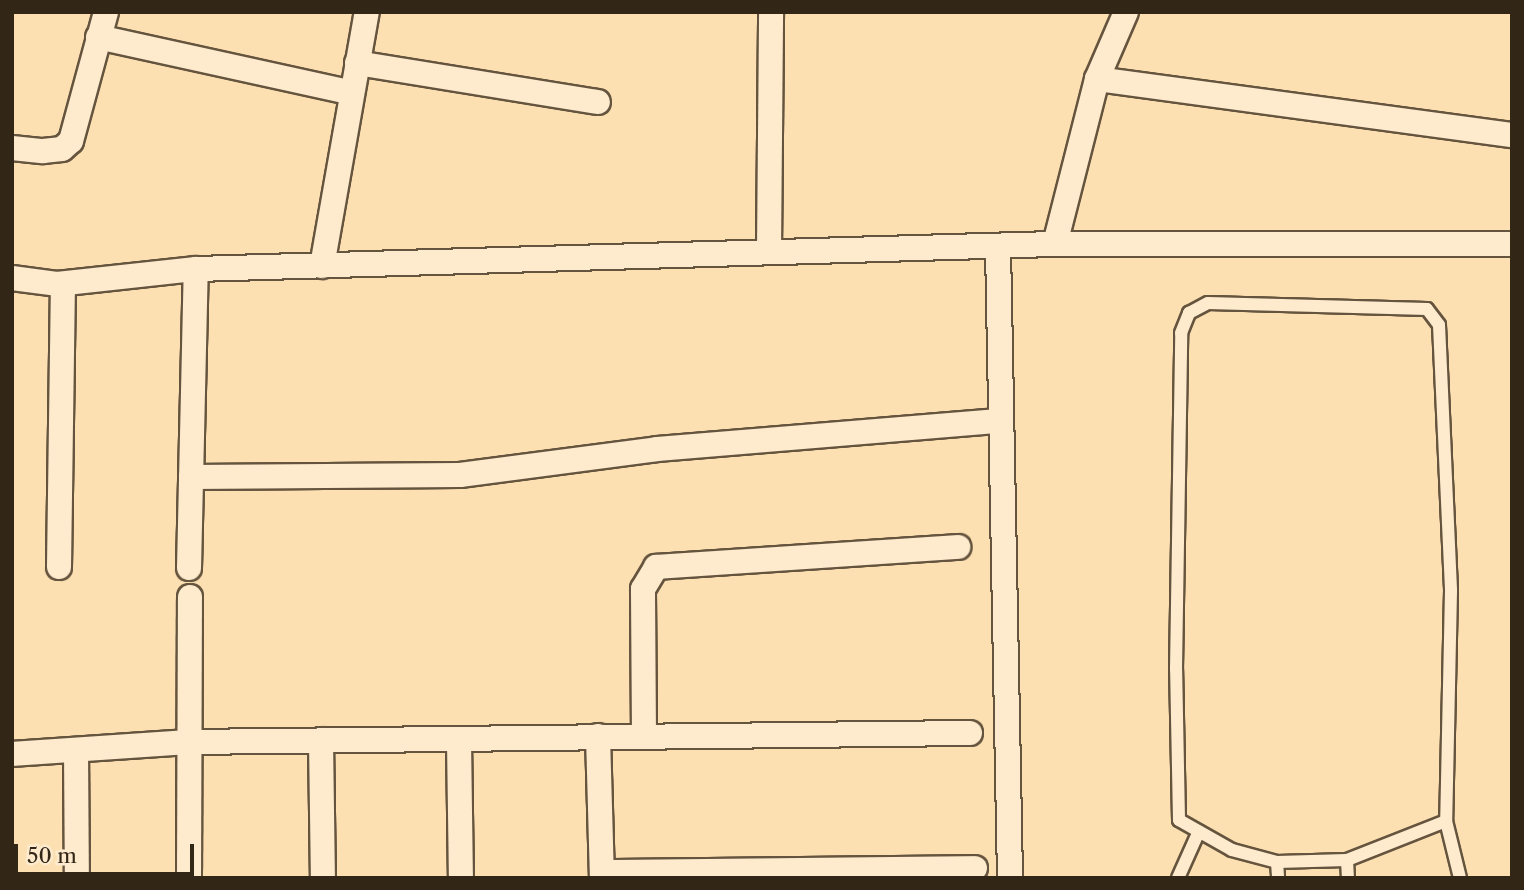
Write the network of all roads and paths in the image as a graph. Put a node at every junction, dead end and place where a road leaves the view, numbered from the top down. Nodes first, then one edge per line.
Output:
1 (106, 12) edge
2 (367, 12) edge
3 (771, 12) edge
4 (1126, 12) edge
5 (98, 37) junction
6 (357, 63) junction
7 (1097, 79) junction
8 (352, 93) junction
9 (598, 102) dead end
10 (1512, 135) edge
11 (12, 148) edge
12 (1055, 244) junction
13 (1512, 244) edge
14 (998, 247) junction
15 (769, 251) junction
16 (322, 266) junction
17 (196, 270) junction
18 (12, 278) edge
19 (63, 284) junction
20 (999, 421) junction
21 (191, 477) junction
22 (958, 547) dead end
23 (59, 568) dead end
24 (189, 568) dead end
25 (190, 597) dead end
26 (970, 733) dead end
27 (598, 736) junction
28 (644, 736) junction
29 (321, 740) junction
30 (459, 740) junction
31 (188, 742) junction
32 (76, 750) junction
33 (12, 754) edge
34 (1447, 821) junction
35 (1199, 831) junction
36 (1348, 860) junction
37 (1278, 862) junction
38 (975, 868) dead end
39 (602, 875) edge
40 (77, 878) edge
41 (189, 878) edge
42 (323, 878) edge
43 (461, 878) edge
44 (1010, 878) edge
45 (1178, 878) edge
46 (1278, 878) edge
47 (1348, 878) edge
48 (1460, 878) edge

1 - 5 street
2 - 6 street
3 - 15 street
4 - 7 street
5 - 8 street
5 - 11 street
6 - 8 street
6 - 9 street
7 - 10 street
7 - 12 street
8 - 16 street
12 - 13 street
12 - 14 street
14 - 15 street
14 - 20 street
15 - 16 street
16 - 17 street
17 - 19 street
17 - 21 street
18 - 19 street
19 - 23 street
20 - 21 street
20 - 44 street
21 - 24 street
22 - 28 street
25 - 31 street
26 - 28 street
27 - 28 street
27 - 30 street
27 - 39 street
29 - 30 street
29 - 31 street
29 - 42 street
30 - 43 street
31 - 32 street
31 - 41 street
32 - 33 street
32 - 40 street
34 - 35 lane
34 - 36 lane
34 - 48 lane
35 - 37 lane
35 - 45 lane
36 - 37 lane
36 - 47 lane
37 - 46 lane
38 - 39 street

